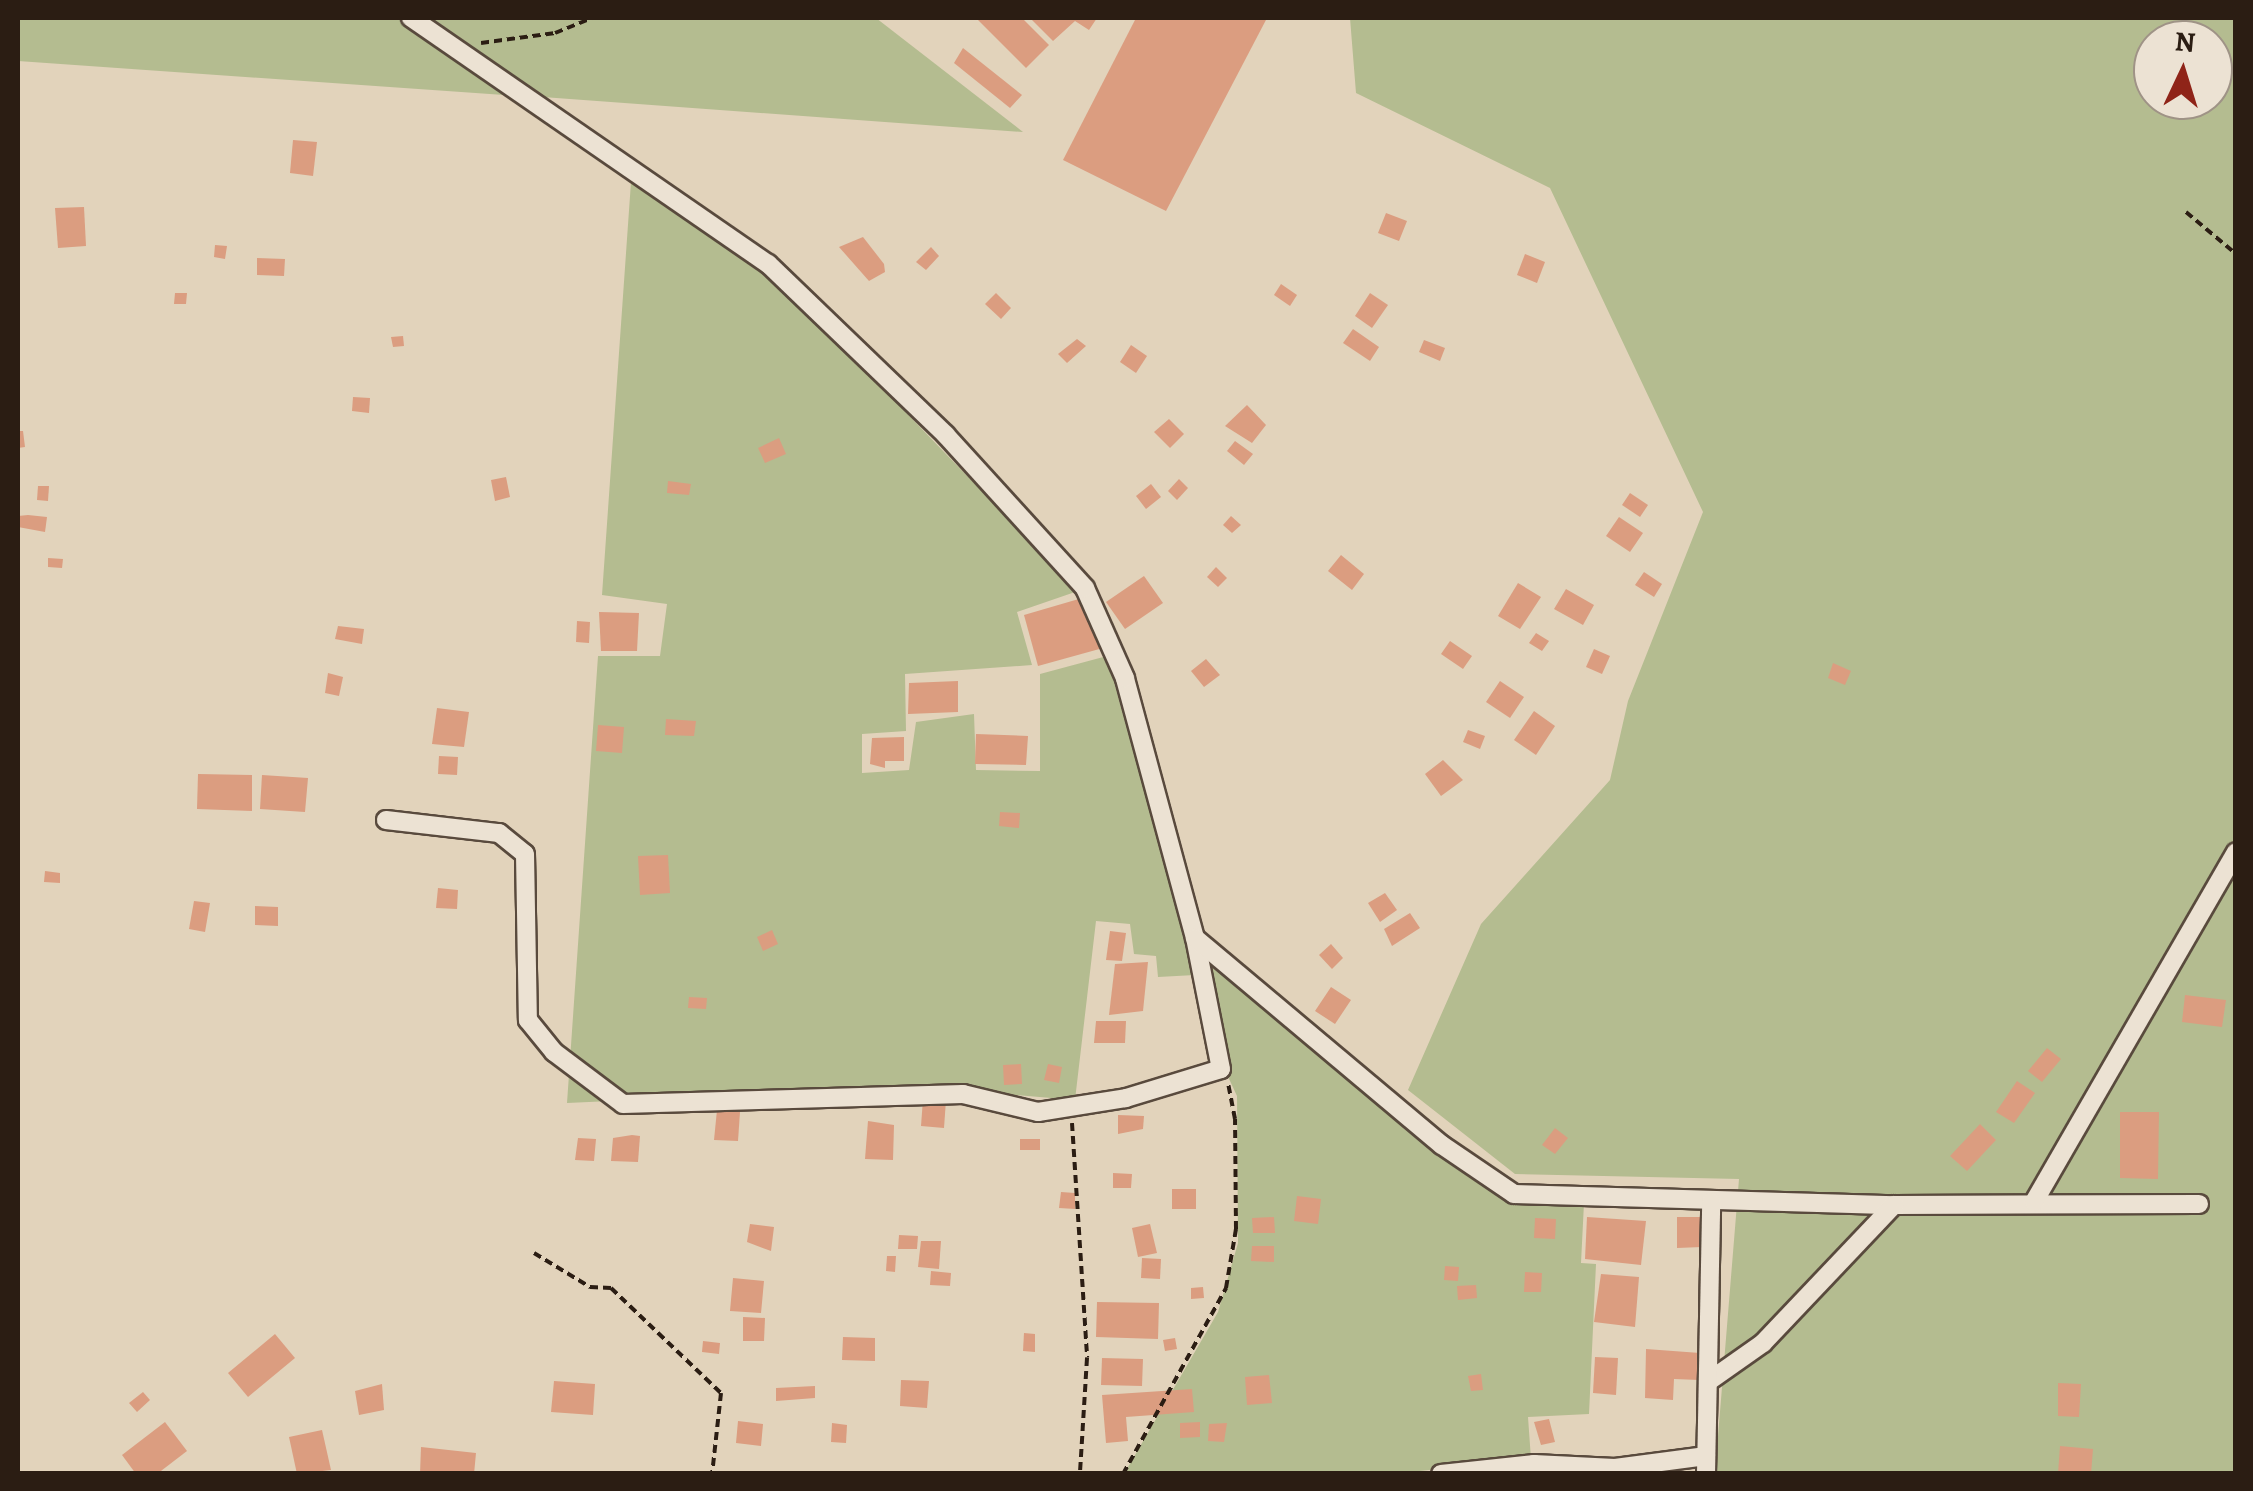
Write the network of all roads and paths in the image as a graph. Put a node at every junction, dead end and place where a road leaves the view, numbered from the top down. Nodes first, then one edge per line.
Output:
1 (411, 18) edge
2 (592, 18) edge
3 (452, 47) junction
4 (2186, 212) dead end
5 (2236, 254) edge
6 (386, 820) dead end
7 (2236, 852) edge
8 (1195, 938) junction
9 (1221, 1069) junction
10 (1071, 1108) junction
11 (1711, 1202) junction
12 (2034, 1202) junction
13 (2198, 1204) dead end
14 (1894, 1205) junction
15 (534, 1253) dead end
16 (1712, 1379) junction
17 (1706, 1465) edge
18 (712, 1474) edge
19 (1080, 1474) edge
20 (1123, 1474) edge
21 (1441, 1474) edge

1 - 3 street
2 - 3 path
3 - 8 street
4 - 5 path
6 - 10 street
7 - 12 street
8 - 9 street
8 - 11 street
9 - 10 street
9 - 20 path
10 - 19 path
11 - 14 street
11 - 16 street
12 - 13 street
12 - 14 street
14 - 16 street
15 - 18 path
16 - 17 street
17 - 21 street

